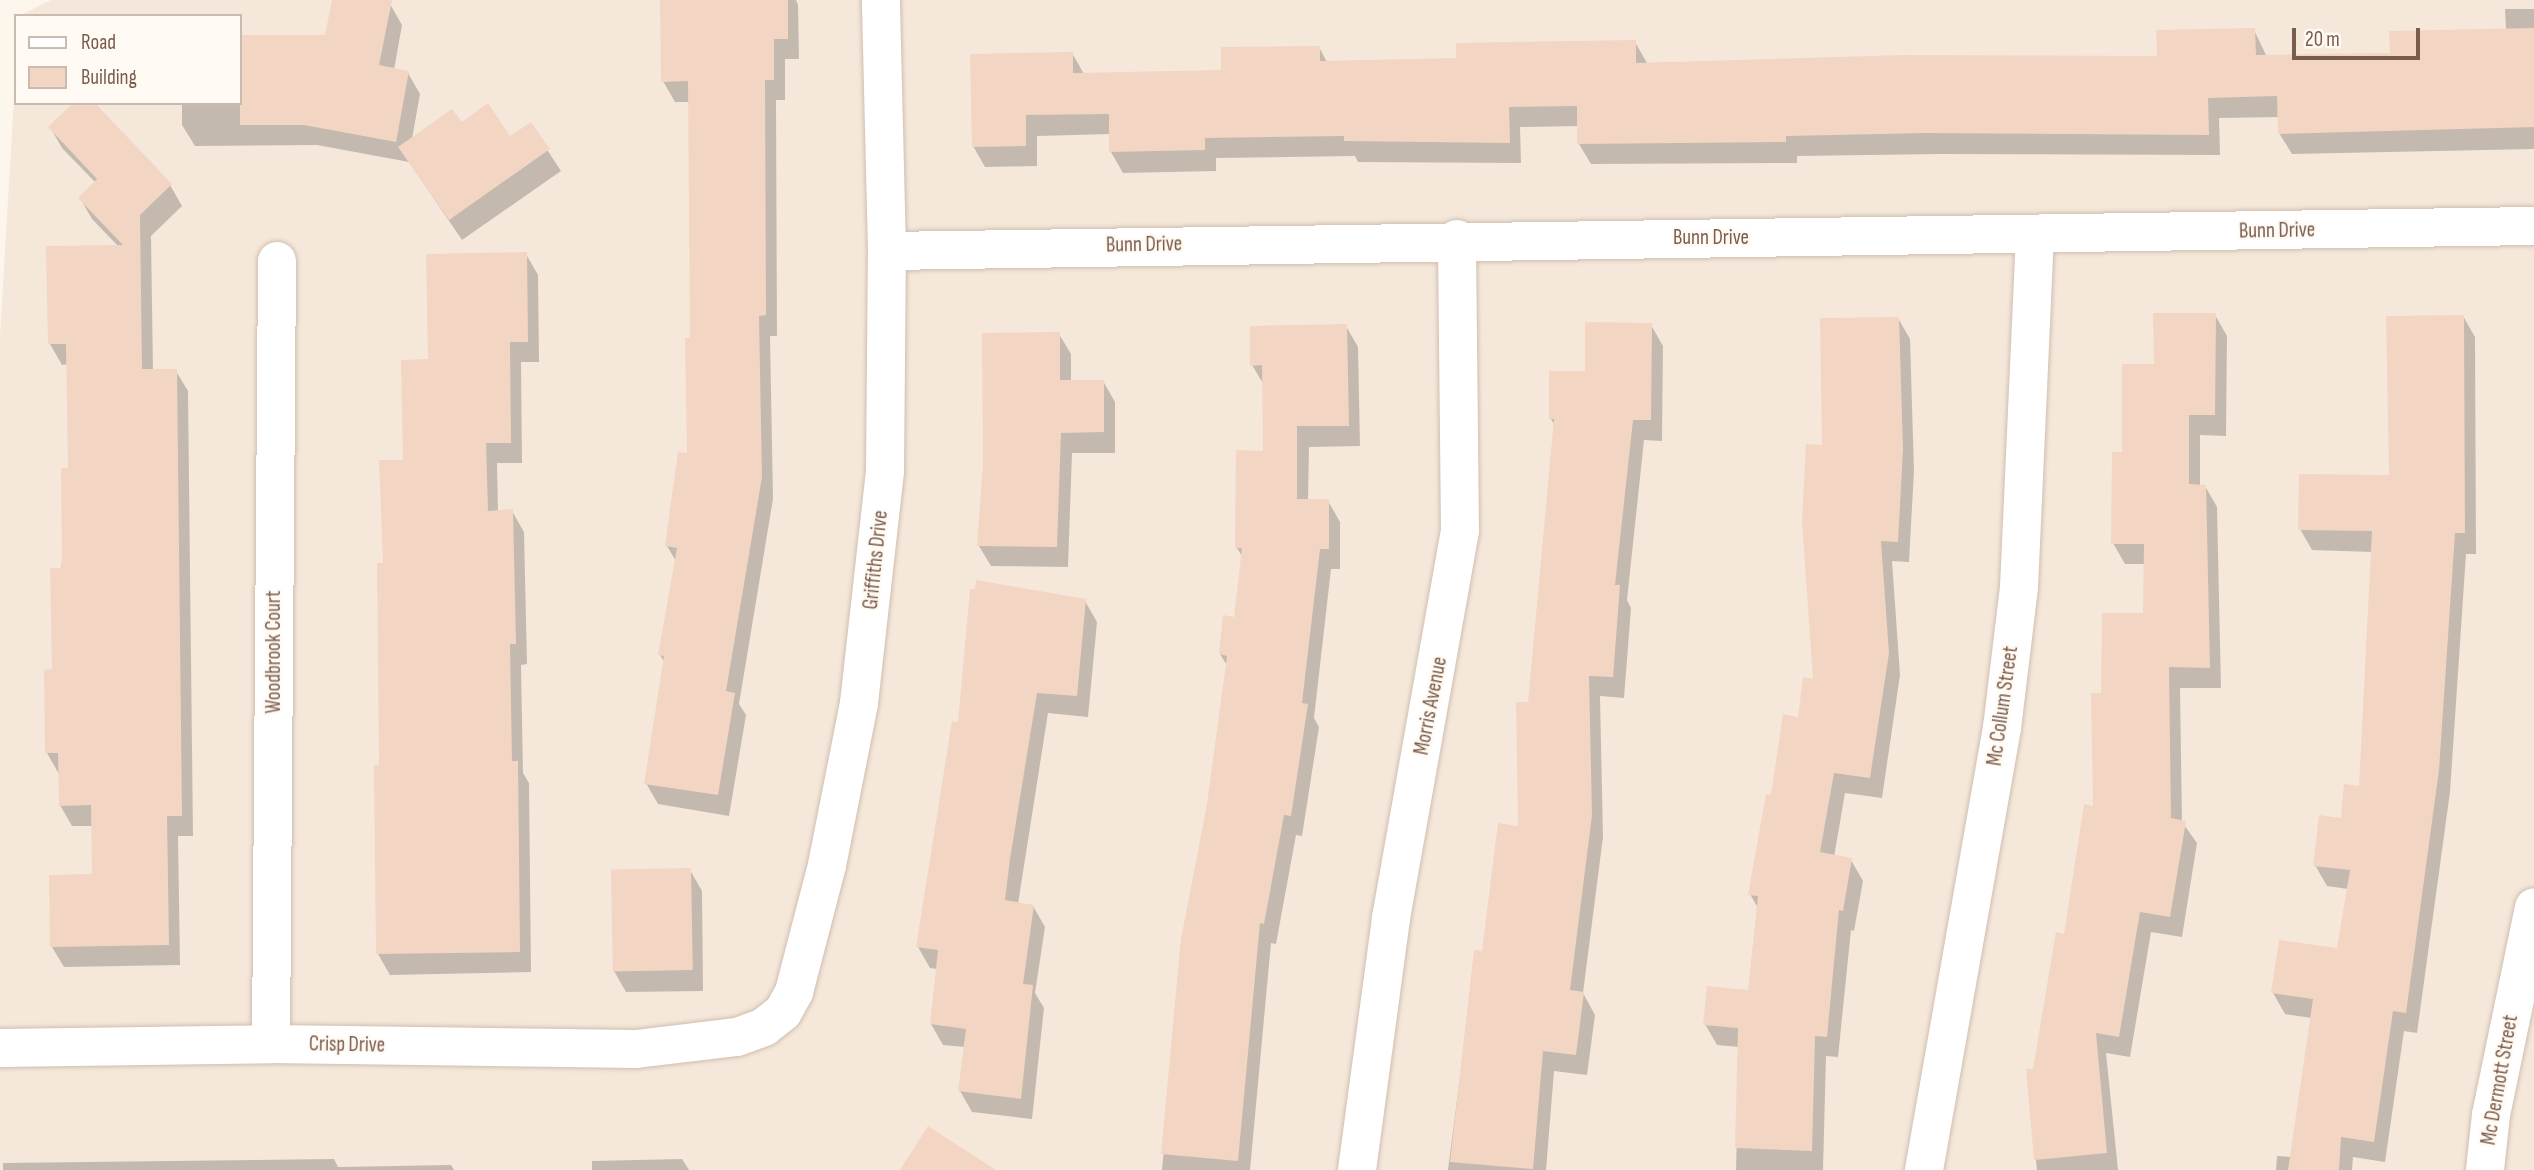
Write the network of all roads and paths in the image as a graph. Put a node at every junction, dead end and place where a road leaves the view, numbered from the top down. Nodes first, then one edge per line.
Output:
1 (881, 0) edge
2 (2534, 226) edge
3 (2035, 236) junction
4 (1457, 239) junction
5 (887, 251) junction
6 (277, 261) dead end
7 (2534, 907) edge
8 (271, 1044) junction
9 (693, 1044) joint
10 (0, 1048) edge
11 (1357, 1170) edge
12 (1924, 1170) edge
13 (2485, 1170) edge

1 - 5 street, Griffiths Drive
2 - 3 street, Bunn Drive
3 - 4 street, Bunn Drive
3 - 12 street, Mc Collum Street
4 - 5 street, Bunn Drive
4 - 11 street, Morris Avenue
5 - 9 street, Griffiths Drive
6 - 8 street, Woodbrook Court
7 - 13 street, Mc Dermott Street
8 - 9 street, Crisp Drive
8 - 10 street, Crisp Drive

